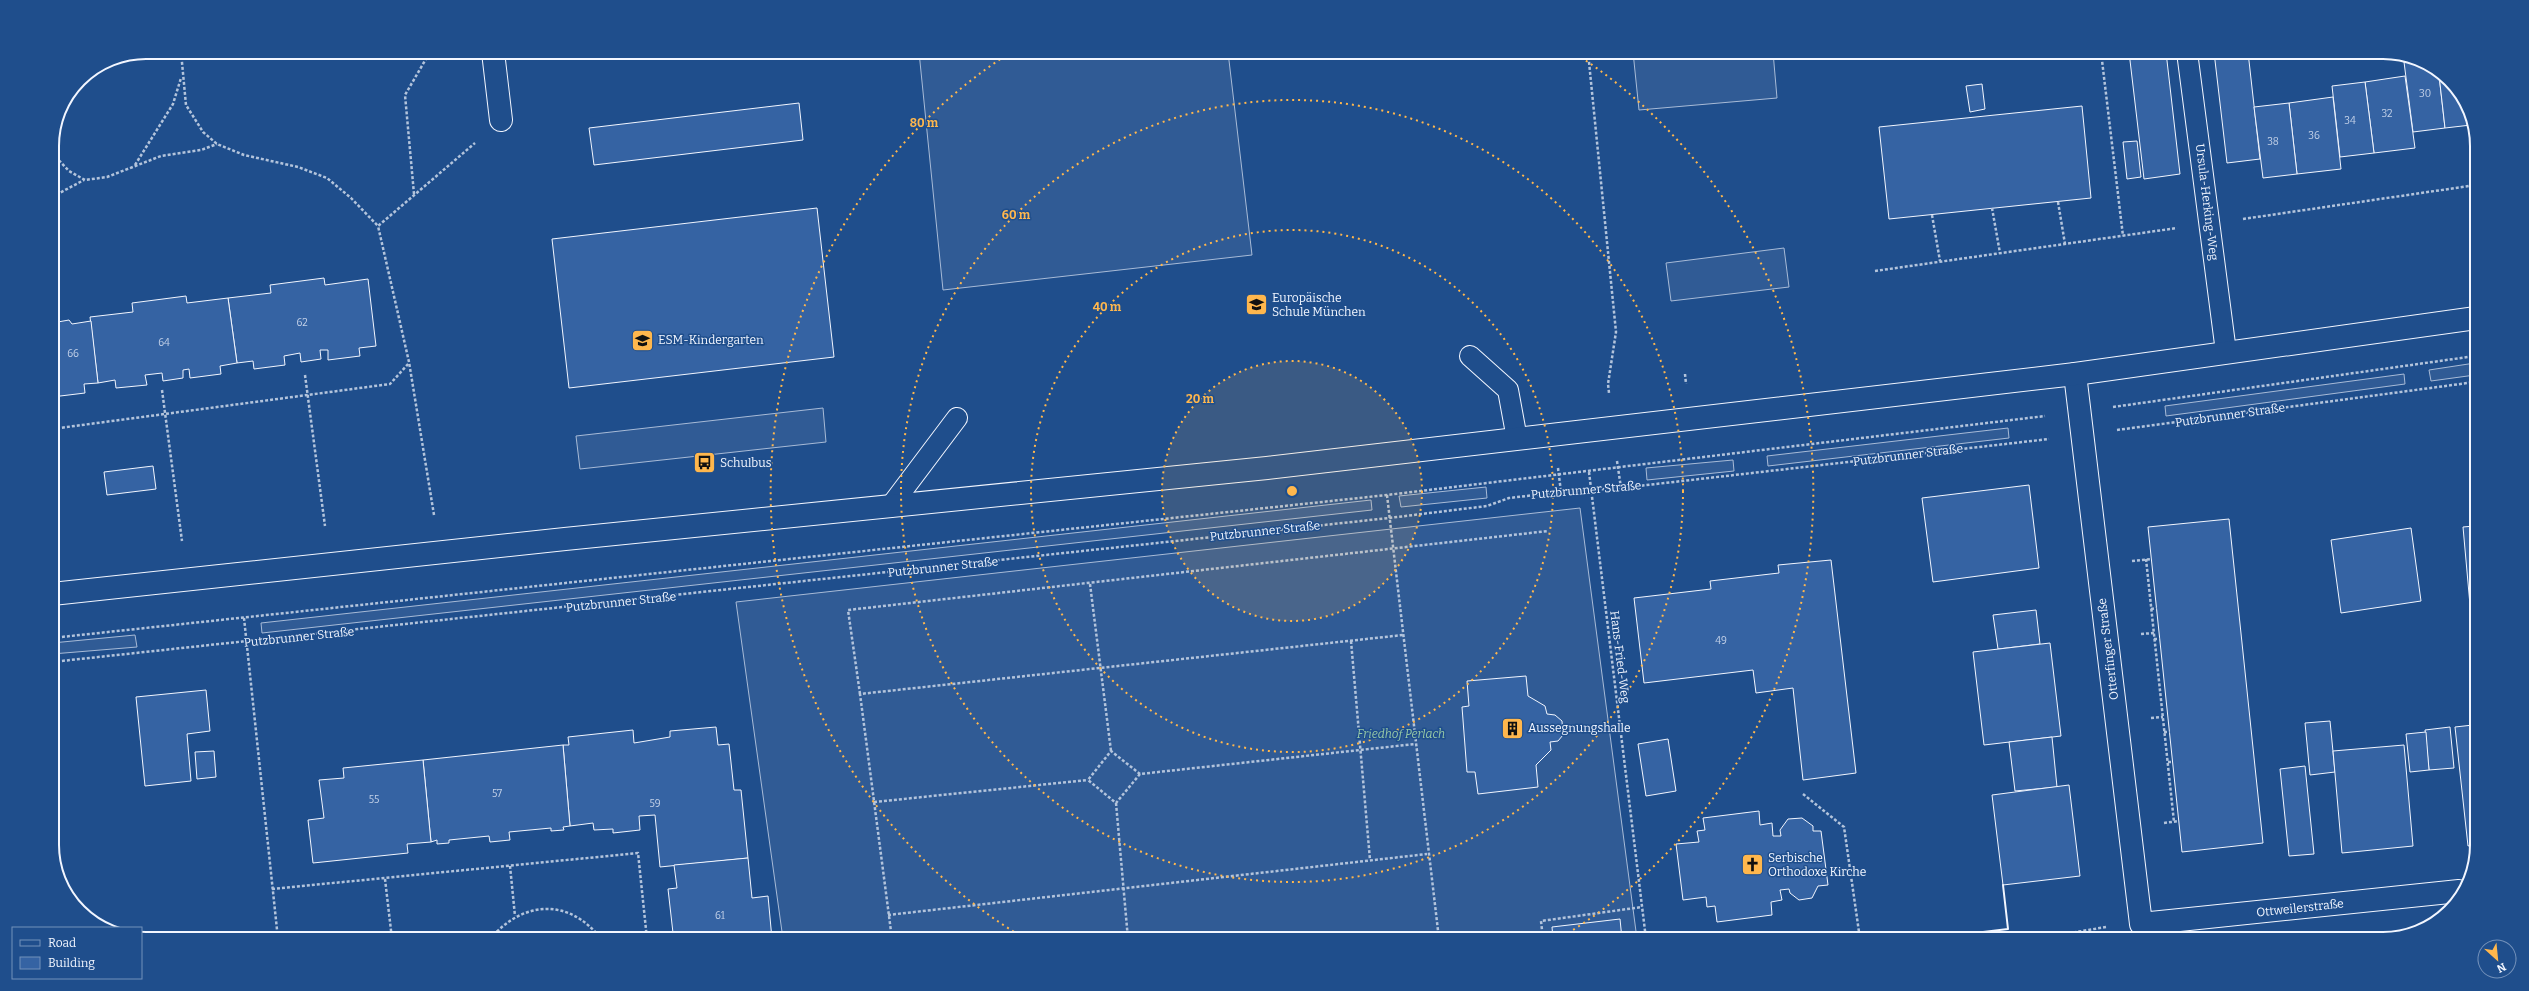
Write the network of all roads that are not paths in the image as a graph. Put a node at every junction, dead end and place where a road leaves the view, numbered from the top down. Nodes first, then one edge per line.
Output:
1 (494, 59) edge
2 (2189, 59) edge
3 (501, 120) road end
4 (2470, 319) edge
5 (2226, 352) junction
6 (1470, 356) dead end
7 (2075, 374) junction
8 (957, 418) dead end
9 (1517, 439) junction
10 (890, 507) junction
11 (59, 593) edge
12 (2456, 891) edge
13 (2141, 924) joint

1 - 3 main road
2 - 5 lane, Ursula-Herking-Weg
4 - 5 main road
5 - 7 main road
6 - 9 lane
7 - 9 main road
7 - 13 main road, Otterfinger Straße
8 - 10 lane
9 - 10 main road
10 - 11 main road
12 - 13 main road, Ottweilerstraße

